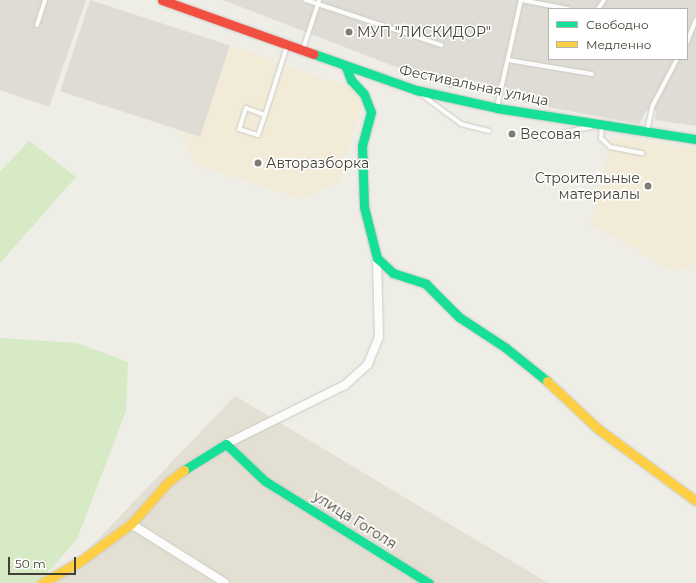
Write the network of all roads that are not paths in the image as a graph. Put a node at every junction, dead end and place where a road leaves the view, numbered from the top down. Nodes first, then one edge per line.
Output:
1 (45, 0) edge
2 (162, 0) edge
3 (306, 0) edge
4 (521, 0) edge
5 (318, 2) edge
6 (563, 8) edge
7 (696, 20) edge
8 (37, 25) dead end
9 (688, 40) edge
10 (441, 45) dead end
11 (287, 46) junction
12 (303, 52) junction
13 (508, 60) junction
14 (676, 60) edge
15 (346, 67) junction
16 (592, 74) dead end
17 (416, 90) junction
18 (497, 108) junction
19 (265, 115) junction
20 (602, 124) junction
21 (488, 130) dead end
22 (647, 131) junction
23 (535, 138) dead end
24 (696, 139) edge
25 (642, 153) dead end
26 (377, 258) junction
27 (226, 444) junction
28 (696, 501) edge
29 (132, 524) junction
30 (42, 583) edge
31 (225, 583) edge
32 (430, 583) edge

1 - 8 lane
2 - 11 street, Фестивальная улица
3 - 5 lane
4 - 6 lane
4 - 13 lane
5 - 10 lane
5 - 12 lane
7 - 9 lane
11 - 12 street, Фестивальная улица
11 - 19 lane
12 - 15 street, Фестивальная улица
13 - 16 lane
13 - 18 lane
14 - 22 lane
15 - 17 street, Фестивальная улица
15 - 26 street
17 - 18 street, Фестивальная улица
17 - 21 lane
18 - 20 street, Фестивальная улица
19 - 19 lane
20 - 22 street, Фестивальная улица
20 - 23 lane
20 - 25 lane
22 - 24 street, Фестивальная улица
26 - 27 street
26 - 28 street
27 - 29 street
27 - 32 street, улица Гоголя
29 - 30 street
29 - 31 street

